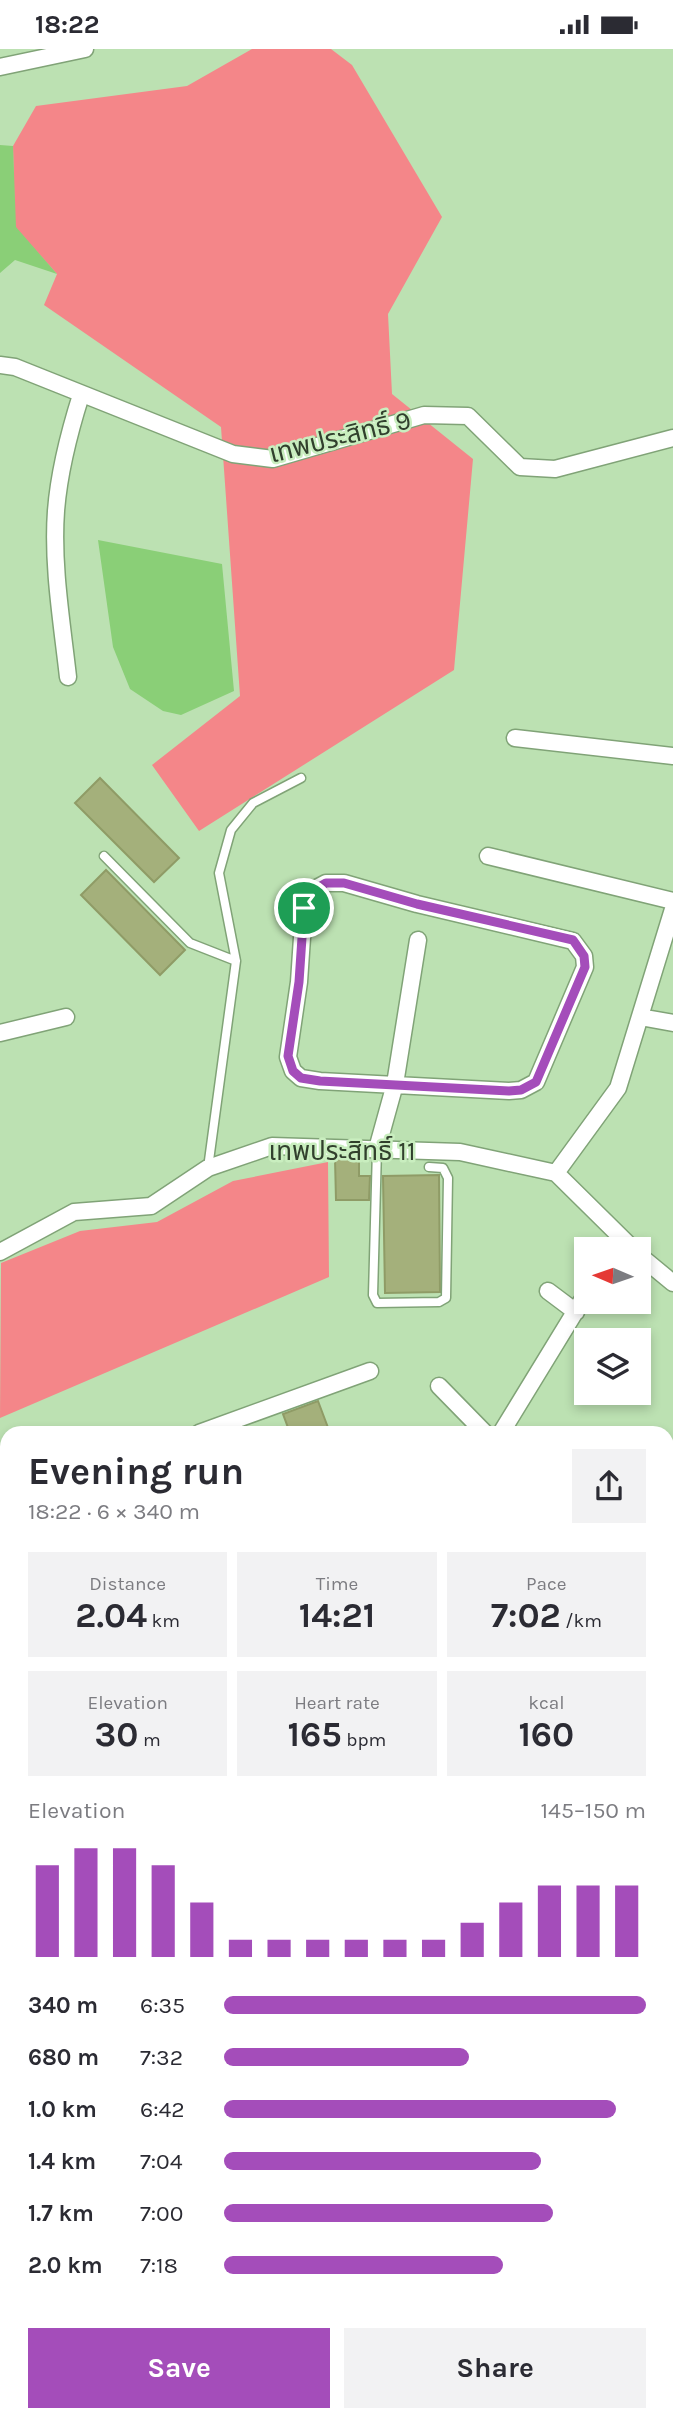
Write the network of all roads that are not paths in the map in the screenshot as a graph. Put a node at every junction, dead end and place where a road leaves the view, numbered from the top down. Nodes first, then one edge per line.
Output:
1 (85, 49) edge
2 (0, 68) edge
3 (0, 365) edge
4 (81, 395) junction
5 (673, 438) edge
6 (68, 677) dead end
7 (515, 738) dead end
8 (673, 756) edge
9 (301, 778) dead end
10 (104, 856) dead end
11 (488, 856) dead end
12 (673, 901) edge
13 (673, 909) edge
14 (418, 940) dead end
15 (236, 961) junction
16 (66, 1017) dead end
17 (640, 1017) junction
18 (673, 1023) edge
19 (0, 1033) edge
20 (395, 1084) junction
21 (377, 1149) junction
22 (429, 1167) dead end
23 (208, 1168) junction
24 (556, 1173) junction
25 (609, 1237) edge
26 (0, 1252) edge
27 (651, 1265) edge
28 (673, 1283) edge
29 (548, 1291) dead end
30 (574, 1310) edge
31 (575, 1314) edge
32 (370, 1371) dead end
33 (439, 1386) dead end
34 (218, 1426) edge
35 (478, 1426) edge
36 (505, 1426) edge

1 - 2 street
3 - 4 street, เทพประสิทธิ์ 9
4 - 5 street, เทพประสิทธิ์ 9
4 - 6 street
7 - 8 street
9 - 15 lane
10 - 15 lane
11 - 12 street
13 - 17 street
14 - 20 street
15 - 23 lane
16 - 19 street
17 - 18 street
17 - 24 street
20 - 20 street
20 - 21 street
21 - 22 lane
21 - 23 street, เทพประสิทธิ์ 11
21 - 24 street, เทพประสิทธิ์ 11
23 - 26 street, เทพประสิทธิ์ 11
24 - 25 street
27 - 28 street
29 - 30 street
31 - 36 street
32 - 34 street
33 - 35 street

